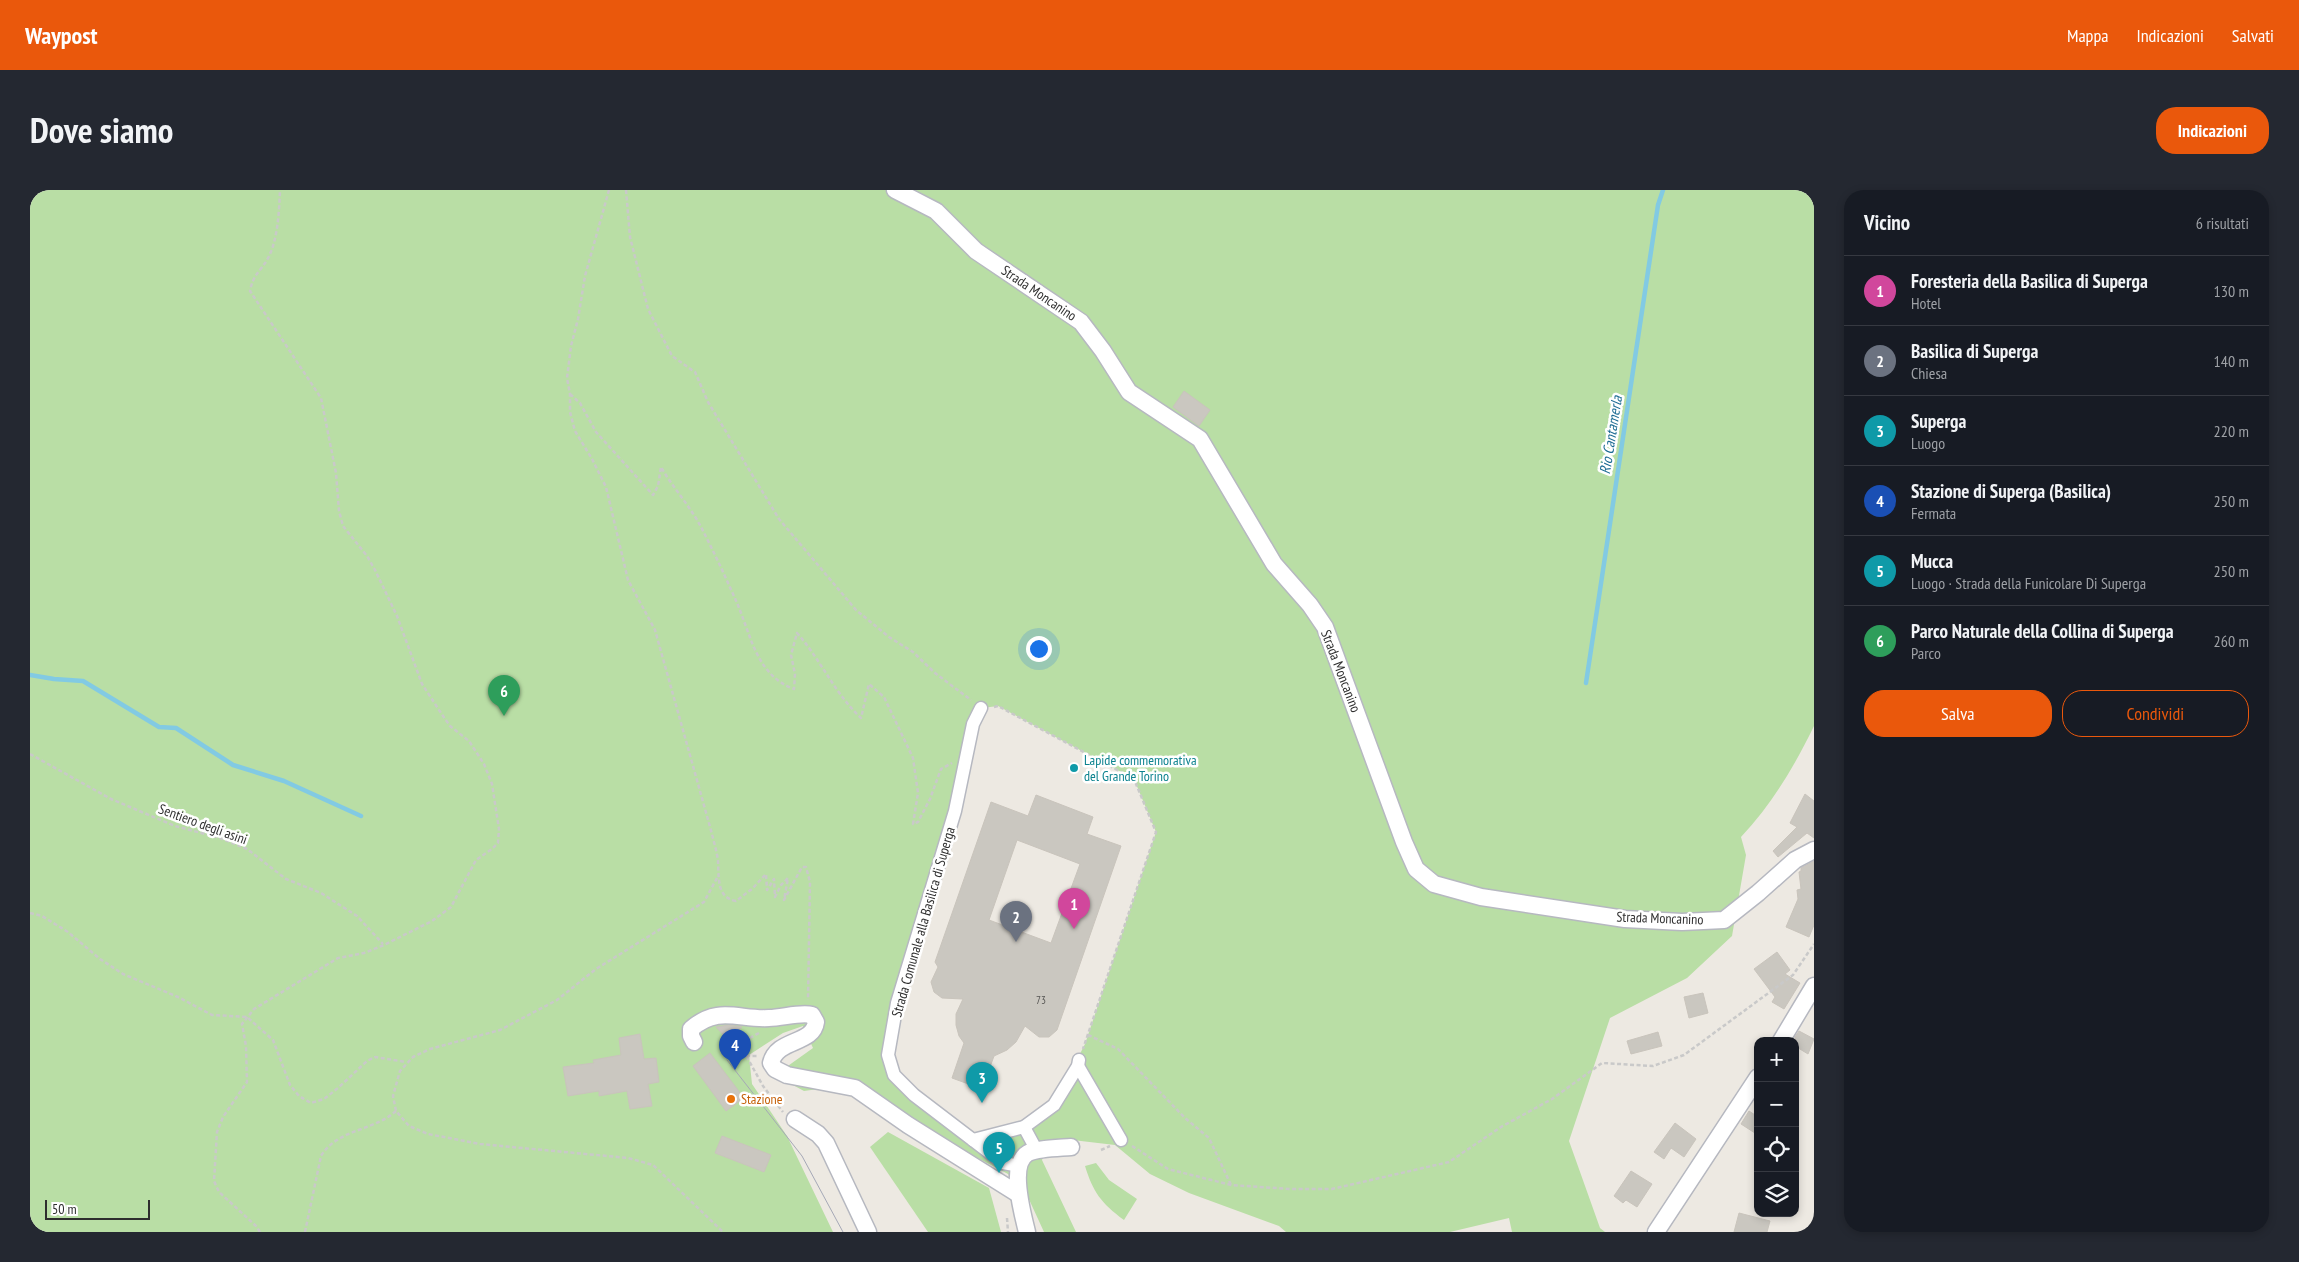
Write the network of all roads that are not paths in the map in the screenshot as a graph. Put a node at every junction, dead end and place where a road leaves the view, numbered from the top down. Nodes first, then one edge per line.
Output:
1 (895, 190) edge
2 (982, 708) road end
3 (1814, 850) edge
4 (1814, 986) edge
5 (1783, 1037) edge
6 (694, 1042) dead end
7 (1755, 1082) edge
8 (795, 1119) road end
9 (1024, 1127) junction
10 (973, 1140) junction
11 (1121, 1140) road end
12 (1071, 1147) dead end
13 (1037, 1151) junction
14 (1012, 1165) junction
15 (1018, 1194) junction
16 (868, 1232) edge
17 (1027, 1232) edge
18 (1656, 1232) edge

1 - 3 street, Strada Moncanino
2 - 10 street, Strada Comunale alla Basilica di Superga
4 - 5 street
6 - 15 street
7 - 18 street
8 - 16 street
9 - 10 street
9 - 11 street
9 - 13 street
10 - 14 street, Strada Comunale alla Basilica di Superga
12 - 13 street
13 - 14 street
14 - 15 street
15 - 17 street

